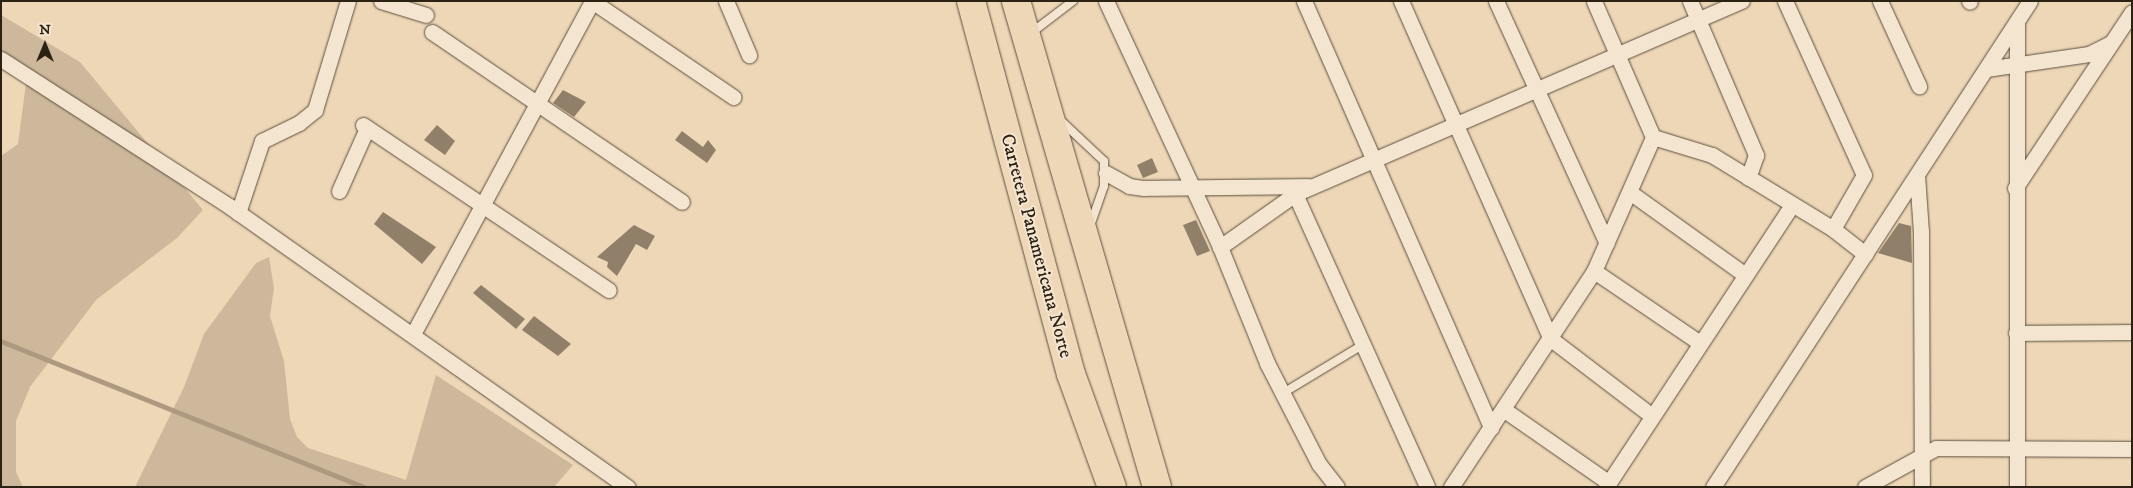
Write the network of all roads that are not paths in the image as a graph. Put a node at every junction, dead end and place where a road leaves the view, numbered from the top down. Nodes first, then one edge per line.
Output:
1 (348, 1) edge
2 (381, 1) edge
3 (592, 1) edge
4 (726, 1) edge
5 (971, 1) edge
6 (1016, 1) edge
7 (1073, 1) edge
8 (1106, 1) edge
9 (1304, 1) edge
10 (1401, 1) edge
11 (1496, 1) edge
12 (1594, 1) edge
13 (1690, 1) edge
14 (1742, 1) edge
15 (1785, 1) edge
16 (1880, 1) edge
17 (2030, 1) edge
18 (2132, 12) edge
19 (426, 16) dead end
20 (1698, 20) junction
21 (2017, 22) junction
22 (432, 32) dead end
23 (1024, 40) junction
24 (2112, 43) junction
25 (749, 55) dead end
26 (1617, 56) junction
27 (1, 59) edge
28 (2016, 64) junction
29 (1986, 69) junction
30 (1919, 86) dead end
31 (1534, 92) junction
32 (733, 98) dead end
33 (538, 104) junction
34 (1044, 108) junction
35 (1458, 126) junction
36 (1653, 137) junction
37 (1375, 162) junction
38 (1106, 172) junction
39 (1917, 175) junction
40 (1748, 178) junction
41 (1191, 186) junction
42 (1315, 186) junction
43 (2015, 188) junction
44 (339, 191) dead end
45 (1631, 193) junction
46 (1295, 194) junction
47 (682, 202) dead end
48 (482, 204) junction
49 (1792, 205) junction
50 (238, 213) junction
51 (1833, 229) junction
52 (1607, 243) junction
53 (1085, 244) junction
54 (1220, 247) junction
55 (1865, 254) junction
56 (1594, 271) junction
57 (1745, 275) junction
58 (609, 290) dead end
59 (2132, 332) edge
60 (2016, 333) junction
61 (413, 334) junction
62 (1551, 339) junction
63 (1700, 343) junction
64 (1362, 346) junction
65 (1283, 393) junction
66 (1503, 409) junction
67 (1652, 416) junction
68 (1491, 428) junction
69 (2017, 448) junction
70 (2132, 449) edge
71 (1923, 454) junction
72 (1607, 485) edge
73 (1452, 486) edge
74 (628, 487) edge
75 (1112, 487) edge
76 (1157, 487) edge
77 (1337, 487) edge
78 (1427, 487) edge
79 (1713, 487) edge
80 (1865, 487) edge
81 (1922, 487) edge
82 (2017, 487) edge

1 - 50 street
2 - 19 street
3 - 32 street
3 - 33 street
4 - 25 street
5 - 75 highway, Carretera Panamericana Norte
6 - 23 highway
7 - 23 lane
8 - 41 street
9 - 37 street
10 - 35 street
11 - 31 street
12 - 26 street
13 - 20 street
14 - 20 street
15 - 51 street
16 - 30 street
17 - 21 street
18 - 24 street
20 - 26 street
20 - 40 street
21 - 28 street
21 - 29 street
22 - 33 street
23 - 34 highway
24 - 28 street
24 - 43 street
26 - 31 street
26 - 36 street
27 - 50 street
28 - 29 street
28 - 43 street
29 - 39 street
31 - 35 street
31 - 52 street
33 - 47 street
33 - 48 street
34 - 38 lane
34 - 53 highway
35 - 37 street
35 - 62 street
36 - 40 street
36 - 45 street
37 - 42 street
37 - 68 street
38 - 41 street
38 - 53 lane
39 - 55 street
39 - 71 street
40 - 49 street
41 - 42 street
41 - 54 street
42 - 46 street
43 - 60 street
44 - 48 street
45 - 52 street
45 - 57 street
46 - 54 street
46 - 64 street
48 - 58 street
48 - 61 street
49 - 51 street
49 - 57 street
50 - 61 street
51 - 55 street
52 - 56 street
53 - 76 highway
54 - 65 street
55 - 79 street
56 - 62 street
56 - 63 street
57 - 63 street
59 - 60 street
60 - 69 street
61 - 74 street
62 - 66 street
62 - 67 street
63 - 67 street
64 - 65 lane
64 - 78 street
65 - 77 street
66 - 68 street
66 - 72 street
67 - 72 street
68 - 73 street
69 - 70 street
69 - 71 street
69 - 82 street
71 - 80 street
71 - 81 street

